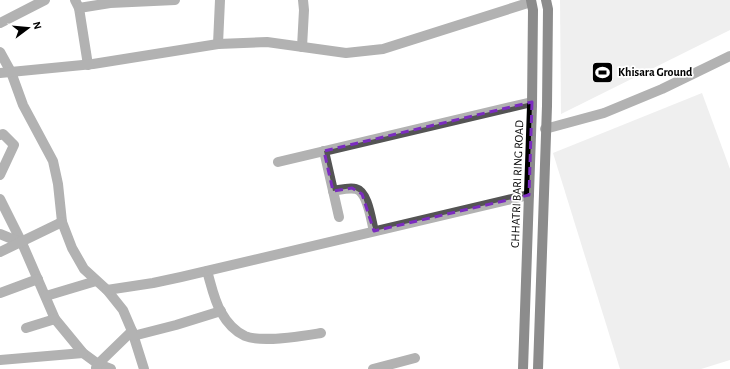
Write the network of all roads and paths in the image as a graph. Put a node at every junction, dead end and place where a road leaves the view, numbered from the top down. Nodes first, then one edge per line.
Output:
1 (44, 0) edge
2 (156, 0) edge
3 (175, 0) edge
4 (220, 0) edge
5 (303, 0) edge
6 (546, 0) edge
7 (531, 1) edge
8 (77, 4) edge
9 (0, 23) edge
10 (218, 44) junction
11 (302, 47) junction
12 (0, 52) edge
13 (730, 56) edge
14 (88, 65) junction
15 (10, 72) junction
16 (0, 73) edge
17 (532, 102) junction
18 (545, 129) junction
19 (0, 135) edge
20 (324, 151) junction
21 (278, 162) dead end
22 (0, 175) edge
23 (333, 191) junction
24 (529, 195) junction
25 (0, 199) edge
26 (339, 217) dead end
27 (62, 222) junction
28 (374, 231) junction
29 (0, 234) edge
30 (22, 243) junction
31 (0, 252) edge
32 (207, 271) junction
33 (38, 279) junction
34 (96, 281) junction
35 (107, 290) junction
36 (0, 294) edge
37 (46, 296) junction
38 (221, 311) junction
39 (55, 319) junction
40 (26, 328) dead end
41 (132, 333) junction
42 (321, 333) dead end
43 (83, 353) junction
44 (415, 358) dead end
45 (0, 360) edge
46 (97, 366) edge
47 (111, 369) edge
48 (144, 369) edge
49 (374, 369) edge
50 (523, 369) edge
51 (538, 369) edge

1 - 9 street
2 - 3 street
2 - 8 street
4 - 10 street
5 - 11 street
6 - 18 main road
7 - 11 street
7 - 17 main road, CHHATRI BARI RING ROAD
8 - 14 street
10 - 11 street
10 - 14 street
12 - 15 street
13 - 18 street
14 - 15 street
15 - 16 street
15 - 27 street
17 - 20 street
17 - 24 main road, CHHATRI BARI RING ROAD
18 - 51 main road
19 - 22 street
20 - 21 street
20 - 23 street
23 - 26 street
23 - 28 street
24 - 28 street
24 - 50 main road, CHHATRI BARI RING ROAD
25 - 30 street
27 - 30 street
27 - 34 street
28 - 32 street
29 - 30 street
30 - 31 street
30 - 33 street
32 - 35 street
32 - 38 street
33 - 36 street
33 - 37 street
34 - 35 street
34 - 37 street
35 - 41 street
37 - 39 street
38 - 41 street
38 - 42 street
39 - 40 street
39 - 43 street
41 - 46 street
41 - 48 street
43 - 45 street
43 - 46 street
44 - 49 street
46 - 47 street

